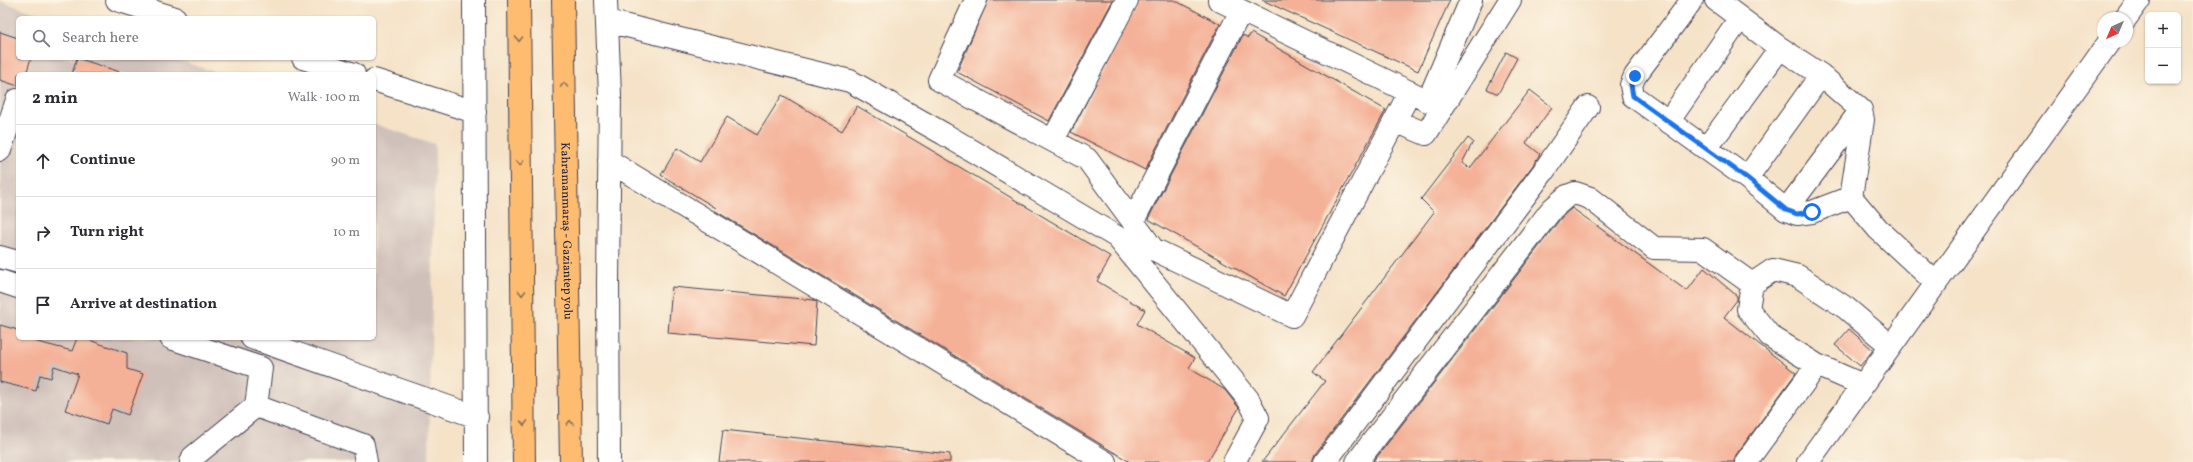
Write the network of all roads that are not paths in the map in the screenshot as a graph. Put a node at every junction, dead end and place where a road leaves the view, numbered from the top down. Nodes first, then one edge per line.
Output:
1 (117, 0) edge
2 (474, 0) edge
3 (519, 0) edge
4 (563, 0) edge
5 (606, 0) edge
6 (976, 0) edge
7 (1127, 0) edge
8 (1219, 0) edge
9 (1471, 0) edge
10 (1510, 0) edge
11 (1692, 0) edge
12 (1716, 0) edge
13 (1241, 11) junction
14 (169, 16) edge
15 (1740, 18) junction
16 (607, 21) junction
17 (1780, 48) junction
18 (2105, 48) edge
19 (309, 60) edge
20 (348, 72) edge
21 (1821, 75) junction
22 (376, 81) edge
23 (1410, 92) junction
24 (16, 100) dead end
25 (1588, 107) dead end
26 (1861, 110) junction
27 (475, 112) junction
28 (1395, 121) junction
29 (1668, 122) junction
30 (1053, 140) junction
31 (1706, 149) junction
32 (0, 150) edge
33 (609, 161) junction
34 (1543, 172) junction
35 (1747, 178) junction
36 (1567, 196) junction
37 (1851, 197) junction
38 (1786, 210) junction
39 (1133, 221) junction
40 (0, 257) edge
41 (16, 261) edge
42 (0, 281) edge
43 (1936, 283) junction
44 (1752, 284) junction
45 (16, 286) edge
46 (177, 340) edge
47 (260, 340) edge
48 (263, 340) edge
49 (1891, 346) junction
50 (1817, 365) junction
51 (261, 368) junction
52 (1863, 385) junction
53 (256, 406) junction
54 (477, 417) junction
55 (191, 462) edge
56 (366, 462) edge
57 (476, 462) edge
58 (524, 462) edge
59 (571, 462) edge
60 (610, 462) edge
61 (1105, 462) edge
62 (1234, 462) edge
63 (1325, 462) edge
64 (1357, 462) edge
65 (1746, 462) edge
66 (1808, 462) edge

1 - 14 street
2 - 27 street
3 -> 58 highway
59 -> 4 highway, Kahramanmaraş - Gaziantep yolu
5 - 16 street
6 - 30 street
7 - 30 street
8 - 13 street
9 - 23 street
10 - 28 street
11 - 29 street
12 - 15 street
13 - 23 street
13 - 39 street
15 - 17 street
15 - 29 street
16 - 33 street
16 - 62 street
17 - 21 street
17 - 31 street
18 - 43 street
19 - 20 street
21 - 26 street
21 - 35 street
22 - 27 street
23 - 28 street
24 - 32 street
25 - 34 street
26 - 37 street
26 - 38 street
27 - 54 street
28 - 39 street
29 - 31 street
30 - 39 street
31 - 35 street
33 - 60 street
33 - 61 street
34 - 36 street
34 - 63 street
35 - 38 street
36 - 44 street
36 - 64 street
37 - 38 street
37 - 43 street
40 - 41 street
42 - 45 street
43 - 49 street
44 - 49 street
44 - 50 street
46 - 51 street
47 - 51 street
48 - 54 street
49 - 52 street
50 - 52 street
50 - 65 street
51 - 53 street
52 - 66 street
53 - 55 street
53 - 56 street
54 - 57 street

